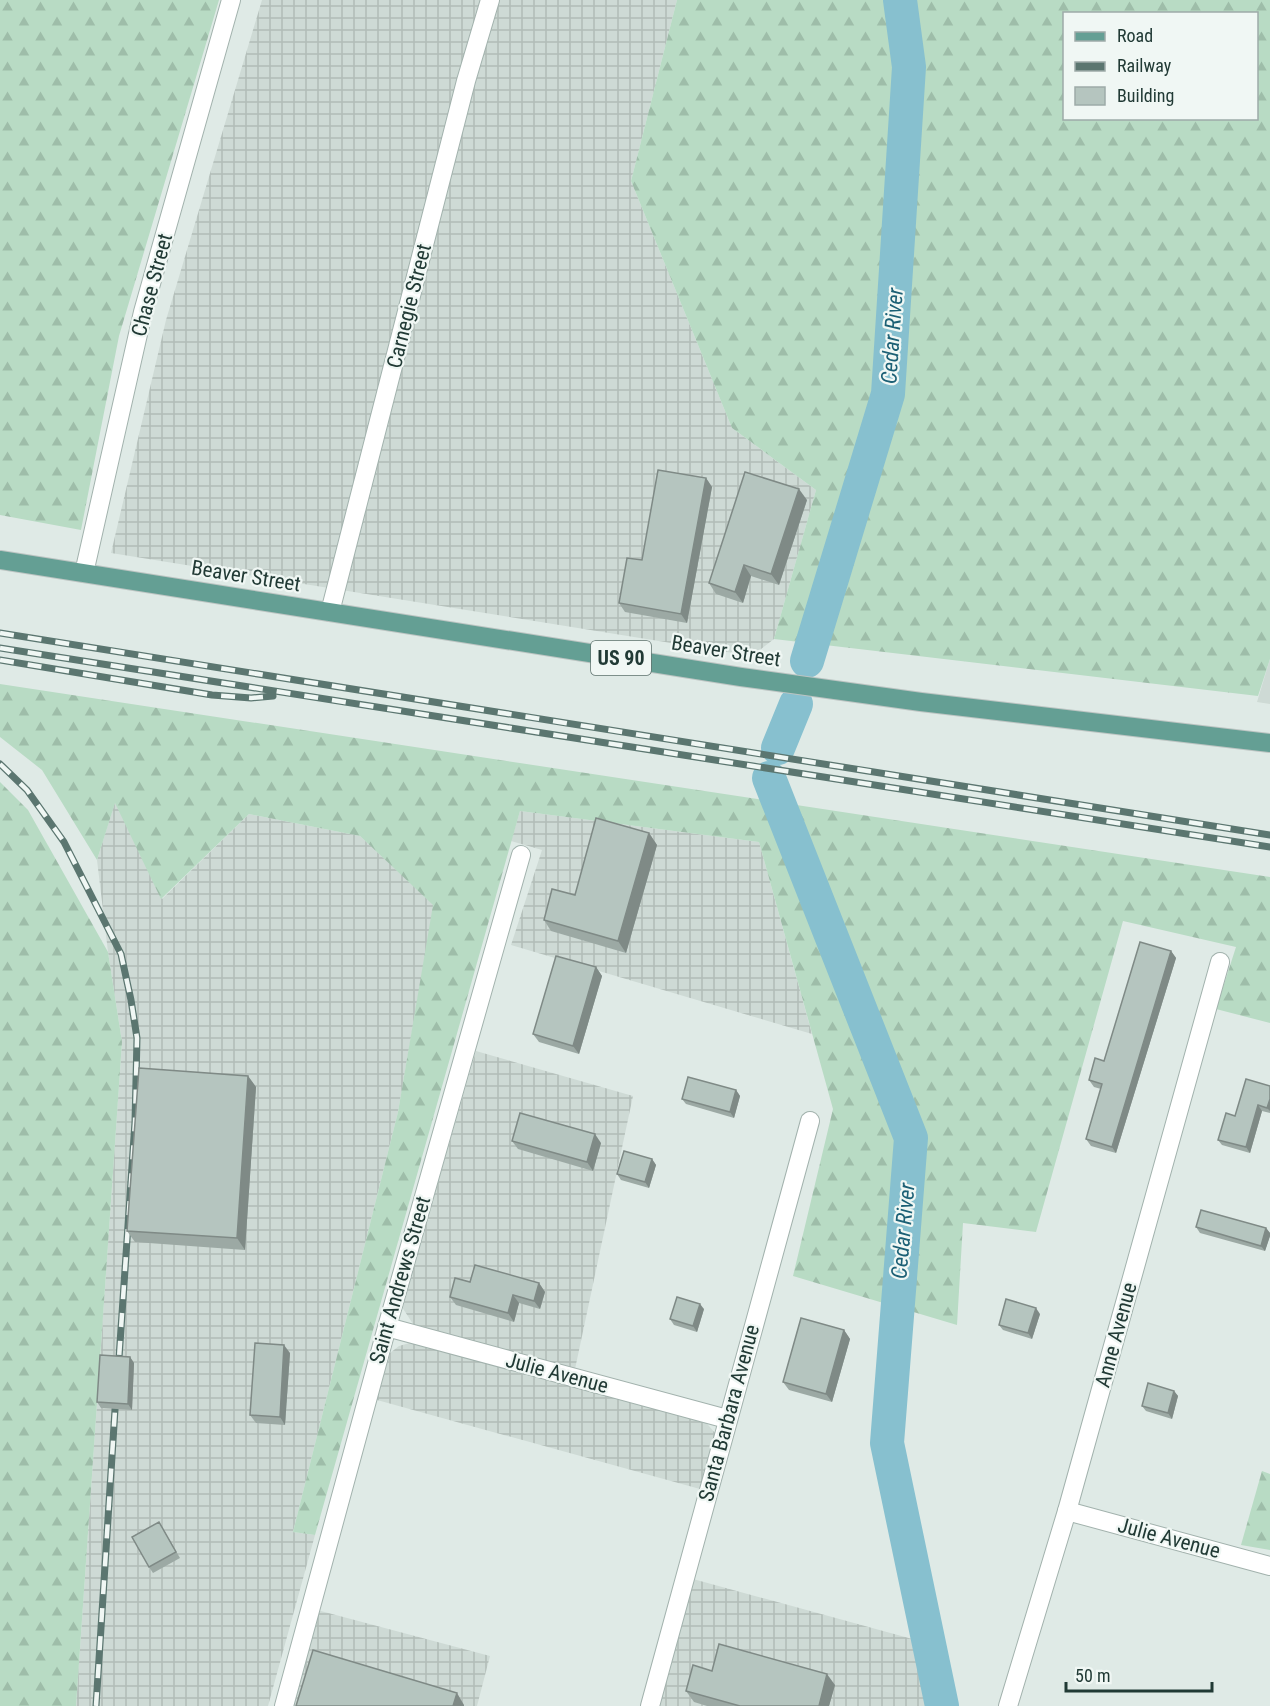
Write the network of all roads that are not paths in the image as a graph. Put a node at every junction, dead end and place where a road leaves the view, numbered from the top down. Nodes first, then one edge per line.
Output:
1 (231, 0) edge
2 (490, 0) edge
3 (0, 560) edge
4 (84, 573) junction
5 (330, 612) junction
6 (1270, 744) edge
7 (521, 855) dead end
8 (1220, 962) dead end
9 (810, 1120) dead end
10 (387, 1327) junction
11 (728, 1419) junction
12 (1067, 1511) junction
13 (1270, 1566) edge
14 (284, 1706) edge
15 (650, 1706) edge
16 (1008, 1706) edge

1 - 4 street, Chase Street
2 - 5 street, Carnegie Street
3 - 4 main road, Beaver Street / US 90
4 - 5 main road, Beaver Street / US 90
5 - 6 main road, Beaver Street / US 90
7 - 10 street, Saint Andrews Street
8 - 12 street, Anne Avenue
9 - 11 street, Santa Barbara Avenue
10 - 11 street, Julie Avenue
10 - 14 street, Saint Andrews Street
11 - 15 street, Santa Barbara Avenue
12 - 13 street, Julie Avenue
12 - 16 street, Anne Avenue

